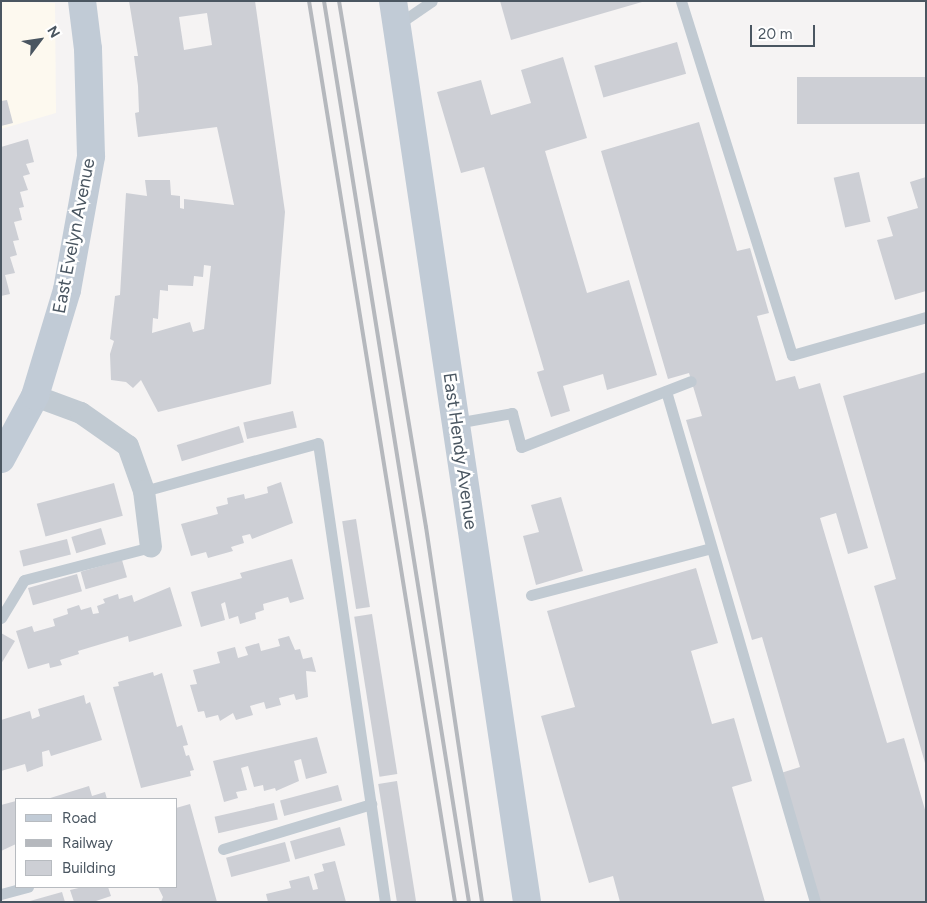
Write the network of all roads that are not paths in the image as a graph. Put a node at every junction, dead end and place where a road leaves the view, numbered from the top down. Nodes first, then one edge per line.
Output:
1 (82, 1) edge
2 (432, 1) edge
3 (681, 1) edge
4 (395, 13) edge
5 (926, 318) edge
6 (691, 381) dead end
7 (666, 391) junction
8 (35, 396) junction
9 (456, 423) junction
10 (1, 459) edge
11 (144, 491) junction
12 (151, 547) joint
13 (712, 548) junction
14 (531, 596) dead end
15 (1, 618) edge
16 (371, 804) junction
17 (223, 849) dead end
18 (24, 888) edge
19 (1, 894) edge
20 (385, 902) edge
21 (527, 902) edge
22 (815, 902) edge

1 - 8 street, East Evelyn Avenue
2 - 4 lane
3 - 5 lane
4 - 9 street, East Hendy Avenue
6 - 7 lane
7 - 9 lane
7 - 13 lane
8 - 10 street, East Evelyn Avenue
8 - 11 street
9 - 21 street, East Hendy Avenue
11 - 12 street
11 - 16 lane
12 - 15 lane
13 - 14 lane
13 - 22 lane
16 - 17 lane
16 - 20 lane
18 - 19 lane

